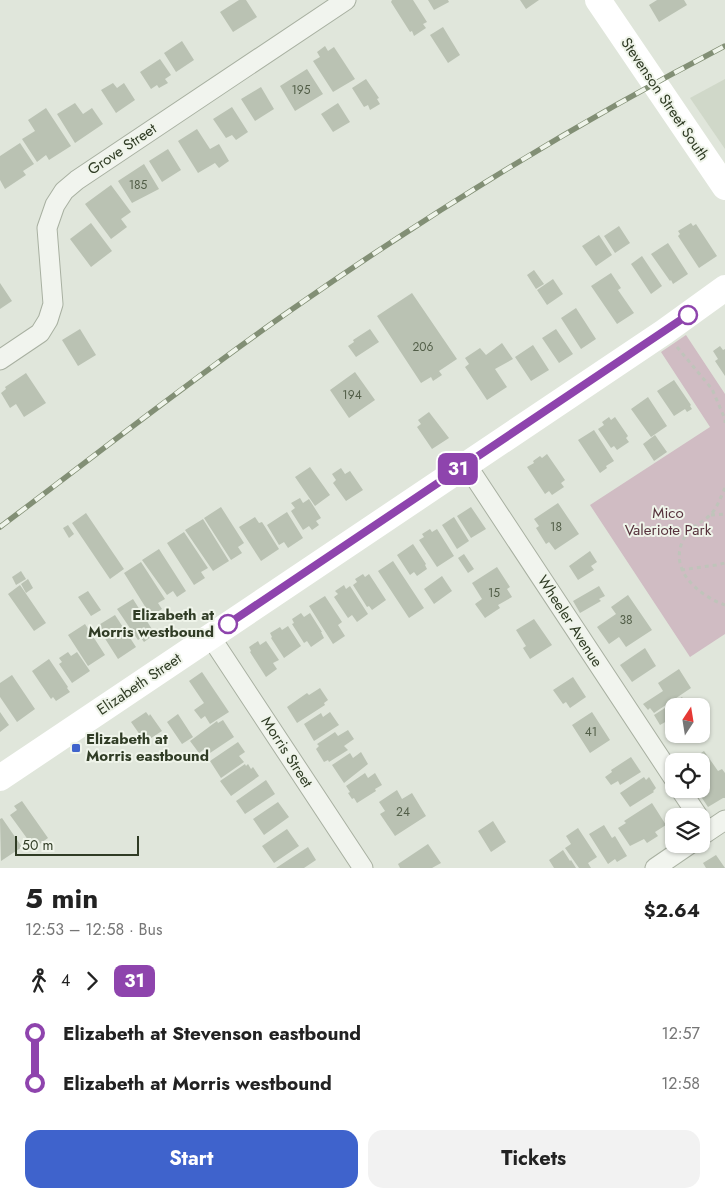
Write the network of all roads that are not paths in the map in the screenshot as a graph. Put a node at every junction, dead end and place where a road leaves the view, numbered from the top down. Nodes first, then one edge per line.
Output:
1 (346, 0) edge
2 (602, 6) edge
3 (725, 187) edge
4 (725, 288) edge
5 (0, 360) edge
6 (466, 464) junction
7 (210, 636) junction
8 (665, 765) edge
9 (0, 778) edge
10 (725, 820) edge
11 (710, 824) edge
12 (677, 853) edge
13 (363, 868) edge
14 (655, 868) edge

1 - 5 street, Grove Street
2 - 3 main road, Stevenson Street South
4 - 6 main road, Elizabeth Street
6 - 7 main road, Elizabeth Street
6 - 8 street, Wheeler Avenue
7 - 9 main road, Elizabeth Street
7 - 13 street, Morris Street
10 - 11 street
12 - 14 street

